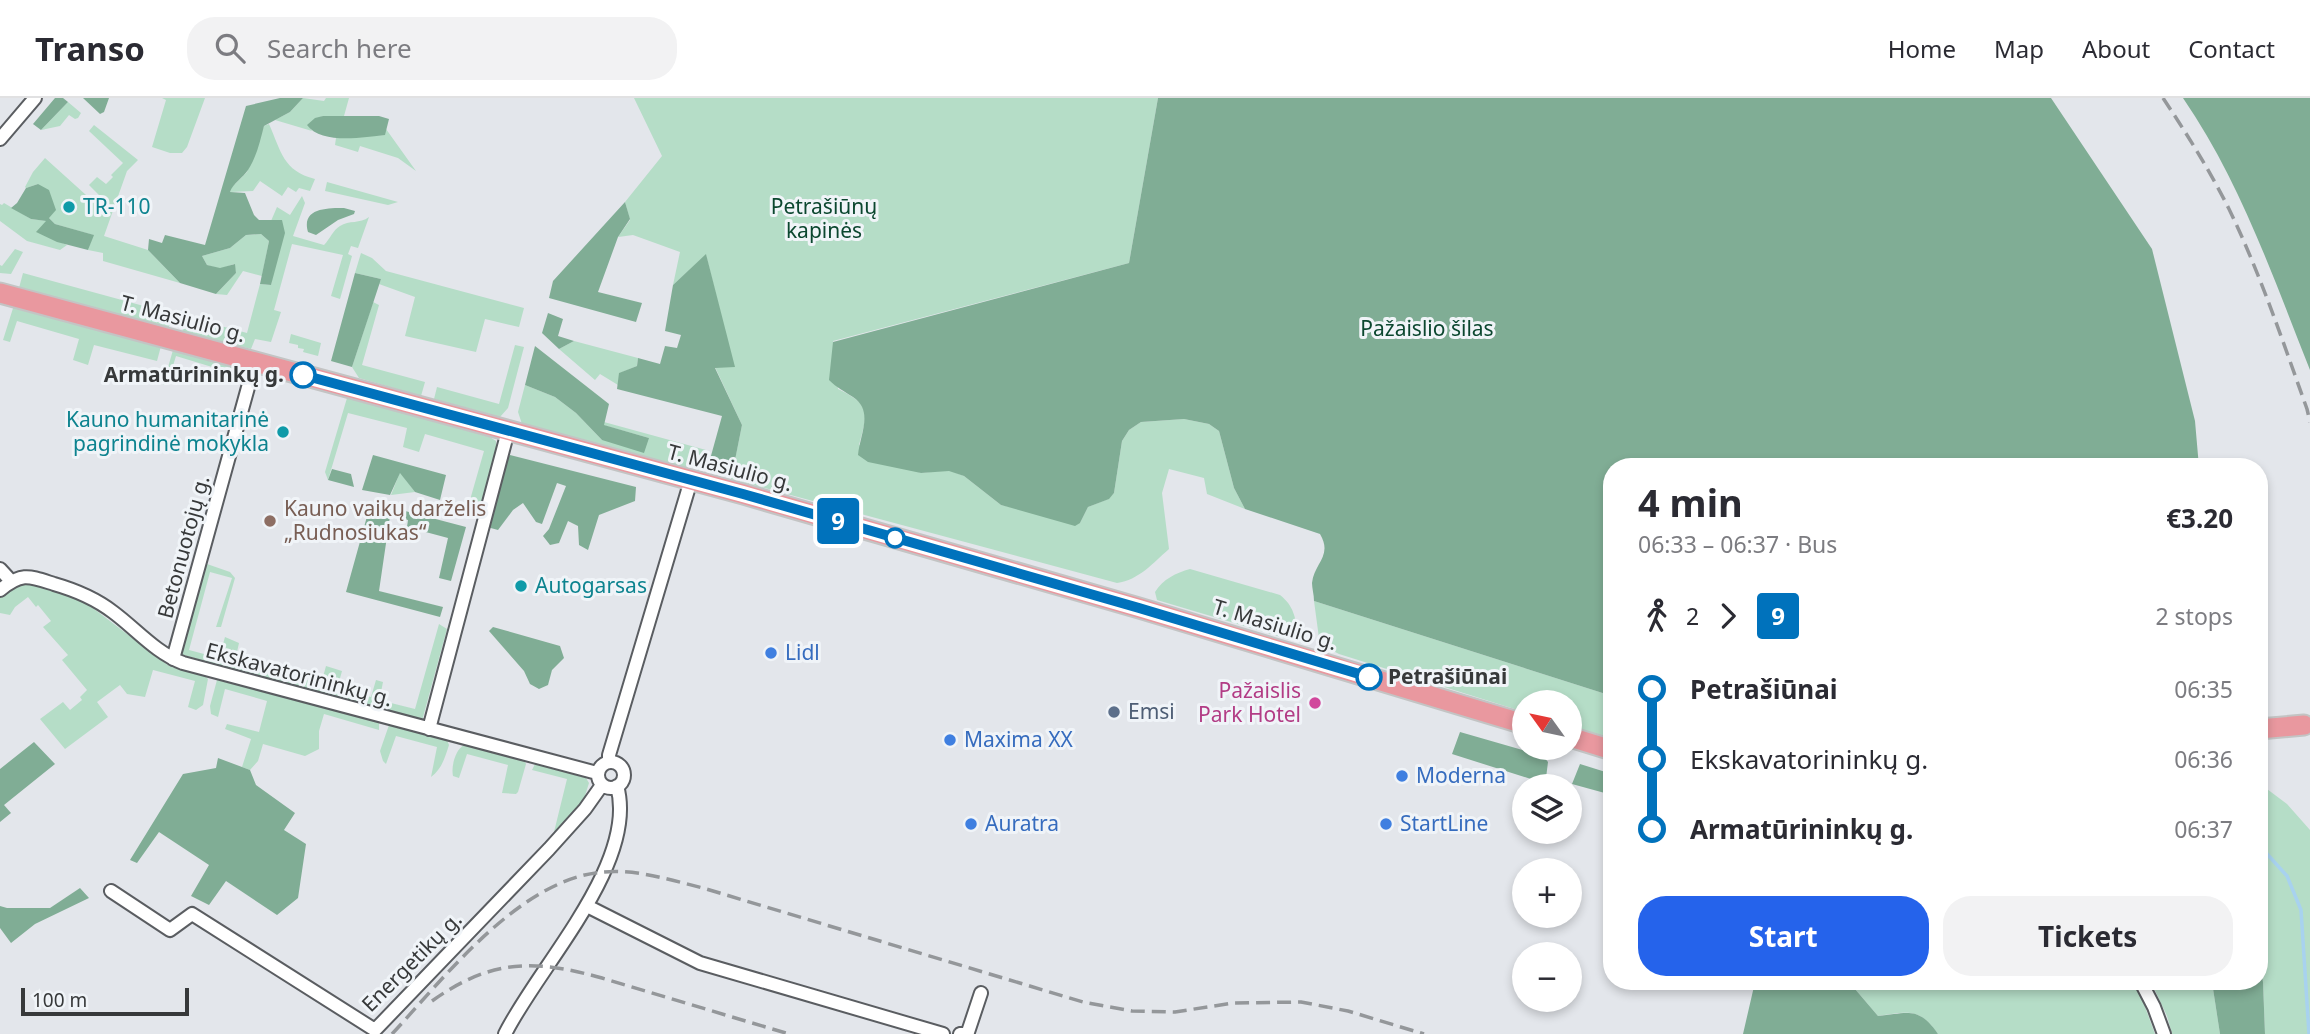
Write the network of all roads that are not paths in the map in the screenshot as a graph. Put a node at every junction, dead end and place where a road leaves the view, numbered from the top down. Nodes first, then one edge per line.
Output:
1 (36, 98) edge
2 (0, 139) edge
3 (0, 293) edge
4 (255, 362) junction
5 (508, 431) junction
6 (691, 480) junction
7 (0, 569) edge
8 (11, 581) junction
9 (0, 590) edge
10 (173, 659) junction
11 (1512, 720) edge
12 (2307, 725) edge
13 (2268, 728) edge
14 (429, 729) junction
15 (1582, 741) edge
16 (1603, 747) edge
17 (609, 762) junction
18 (599, 779) junction
19 (617, 786) junction
20 (111, 891) dead end
21 (587, 906) junction
22 (2145, 990) edge
23 (981, 993) dead end
24 (505, 1034) edge
25 (943, 1034) edge
26 (960, 1034) edge
27 (2164, 1034) edge

1 - 2 street
3 - 4 main road, T. Masiulio g.
4 - 5 main road, T. Masiulio g.
4 - 10 street, Betonuotojų g.
5 - 6 main road, T. Masiulio g.
5 - 14 street
6 - 11 main road, T. Masiulio g.
6 - 17 street
7 - 8 street
8 - 9 street
8 - 10 street, Ekskavatorininkų g.
10 - 14 street, Ekskavatorininkų g.
12 - 13 main road
14 - 18 street, Ekskavatorininkų g.
15 - 16 main road
17 - 18 street
17 - 19 street
18 - 19 street
18 - 20 street, Energetikų g.
19 - 21 street
21 - 24 street
21 - 25 street
22 - 27 street
23 - 26 street

